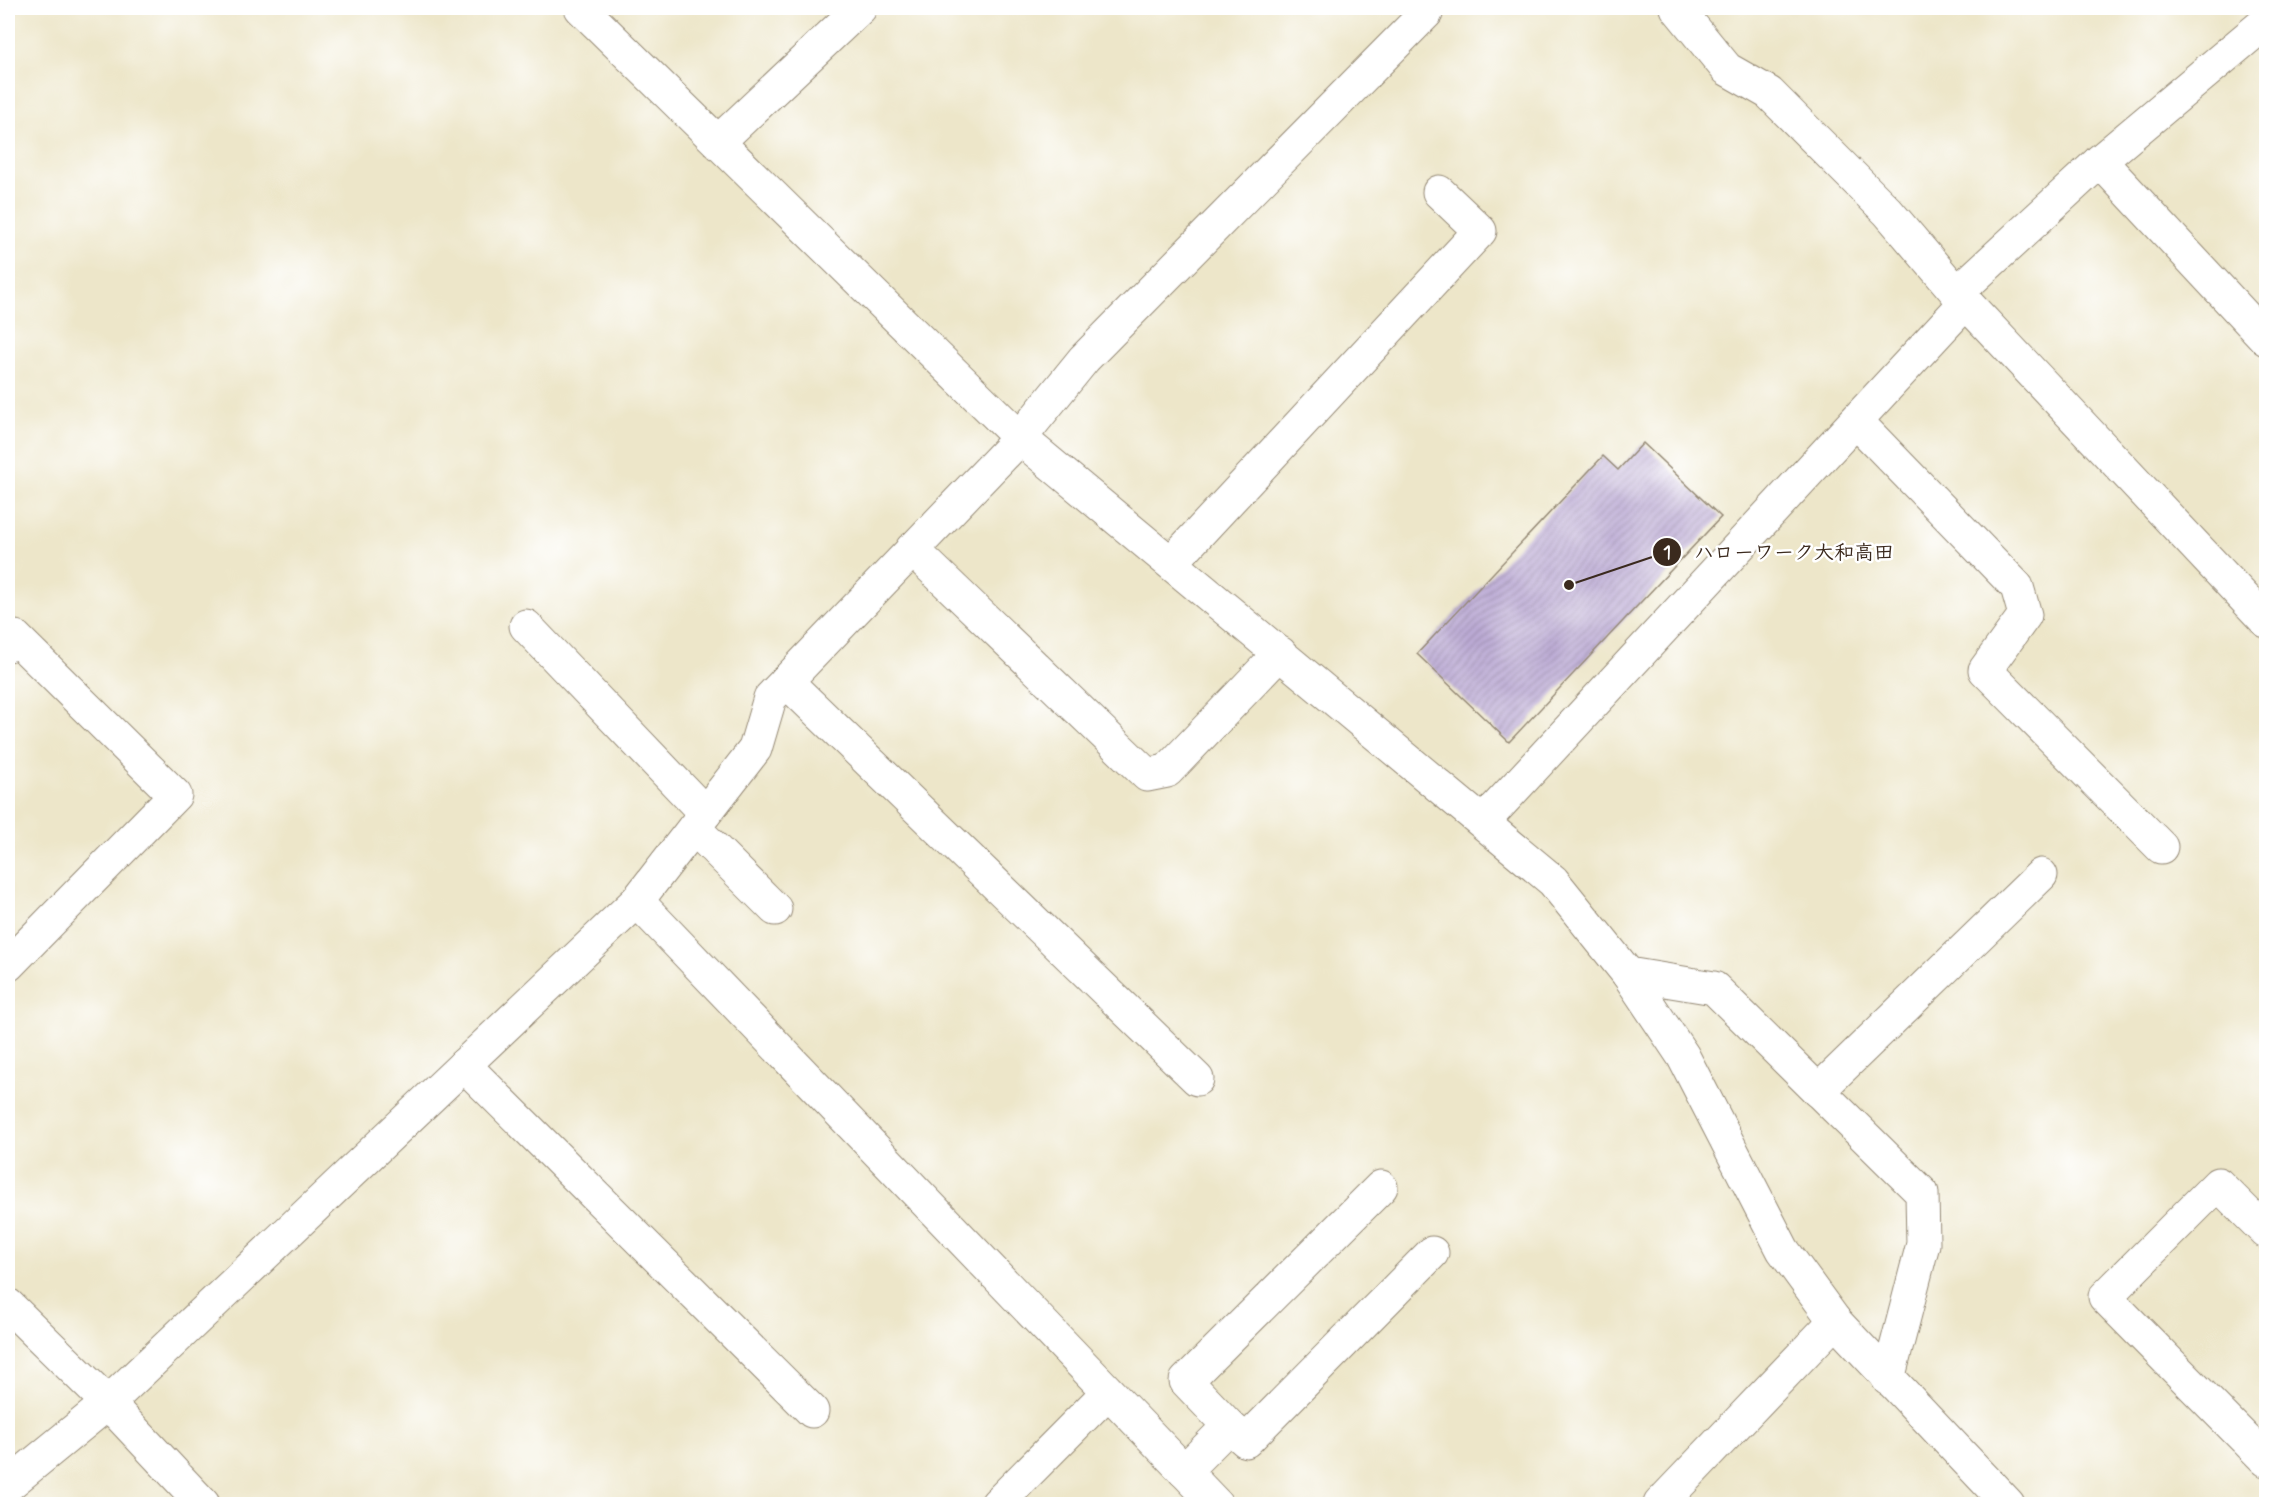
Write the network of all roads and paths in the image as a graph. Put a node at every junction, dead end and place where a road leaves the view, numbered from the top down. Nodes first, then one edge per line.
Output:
1 (580, 8) edge
2 (860, 8) edge
3 (1425, 8) edge
4 (1677, 8) edge
5 (2266, 22) edge
6 (718, 142) junction
7 (2100, 161) junction
8 (1439, 192) dead end
9 (1961, 298) junction
10 (2266, 339) edge
11 (1856, 421) junction
12 (1020, 438) junction
13 (912, 549) junction
14 (1171, 562) junction
15 (2266, 621) edge
16 (526, 626) dead end
17 (8, 645) edge
18 (1280, 653) junction
19 (786, 681) junction
20 (700, 820) junction
21 (1484, 821) junction
22 (2161, 847) dead end
23 (2041, 875) dead end
24 (637, 901) junction
25 (776, 909) dead end
26 (8, 965) edge
27 (1628, 974) junction
28 (464, 1065) junction
29 (1197, 1079) dead end
30 (1818, 1091) junction
31 (1381, 1187) dead end
32 (2266, 1232) edge
33 (1432, 1253) dead end
34 (8, 1305) edge
35 (1836, 1321) junction
36 (1888, 1378) junction
37 (1108, 1392) junction
38 (108, 1403) junction
39 (812, 1411) dead end
40 (1229, 1426) junction
41 (2266, 1460) edge
42 (8, 1485) edge
43 (1200, 1494) edge
44 (203, 1504) edge
45 (997, 1504) edge
46 (1660, 1504) edge
47 (2008, 1504) edge

1 - 6 street
2 - 6 street
3 - 12 street
4 - 9 street
5 - 7 street
6 - 12 street
7 - 9 street
7 - 10 street
8 - 14 street
9 - 11 street
9 - 15 street
11 - 21 street
11 - 22 street
12 - 13 street
12 - 14 street
13 - 18 street
13 - 19 street
14 - 18 street
16 - 20 street
17 - 26 street
18 - 21 street
19 - 20 street
19 - 29 street
20 - 24 street
20 - 25 street
21 - 27 street
23 - 30 street
24 - 28 street
24 - 37 street
27 - 30 street
27 - 35 street
28 - 38 street
28 - 39 street
30 - 36 street
31 - 40 street
32 - 41 street
33 - 40 street
34 - 38 street
35 - 36 street
35 - 46 street
36 - 47 street
37 - 43 street
37 - 45 street
38 - 42 street
38 - 44 street
40 - 43 street

